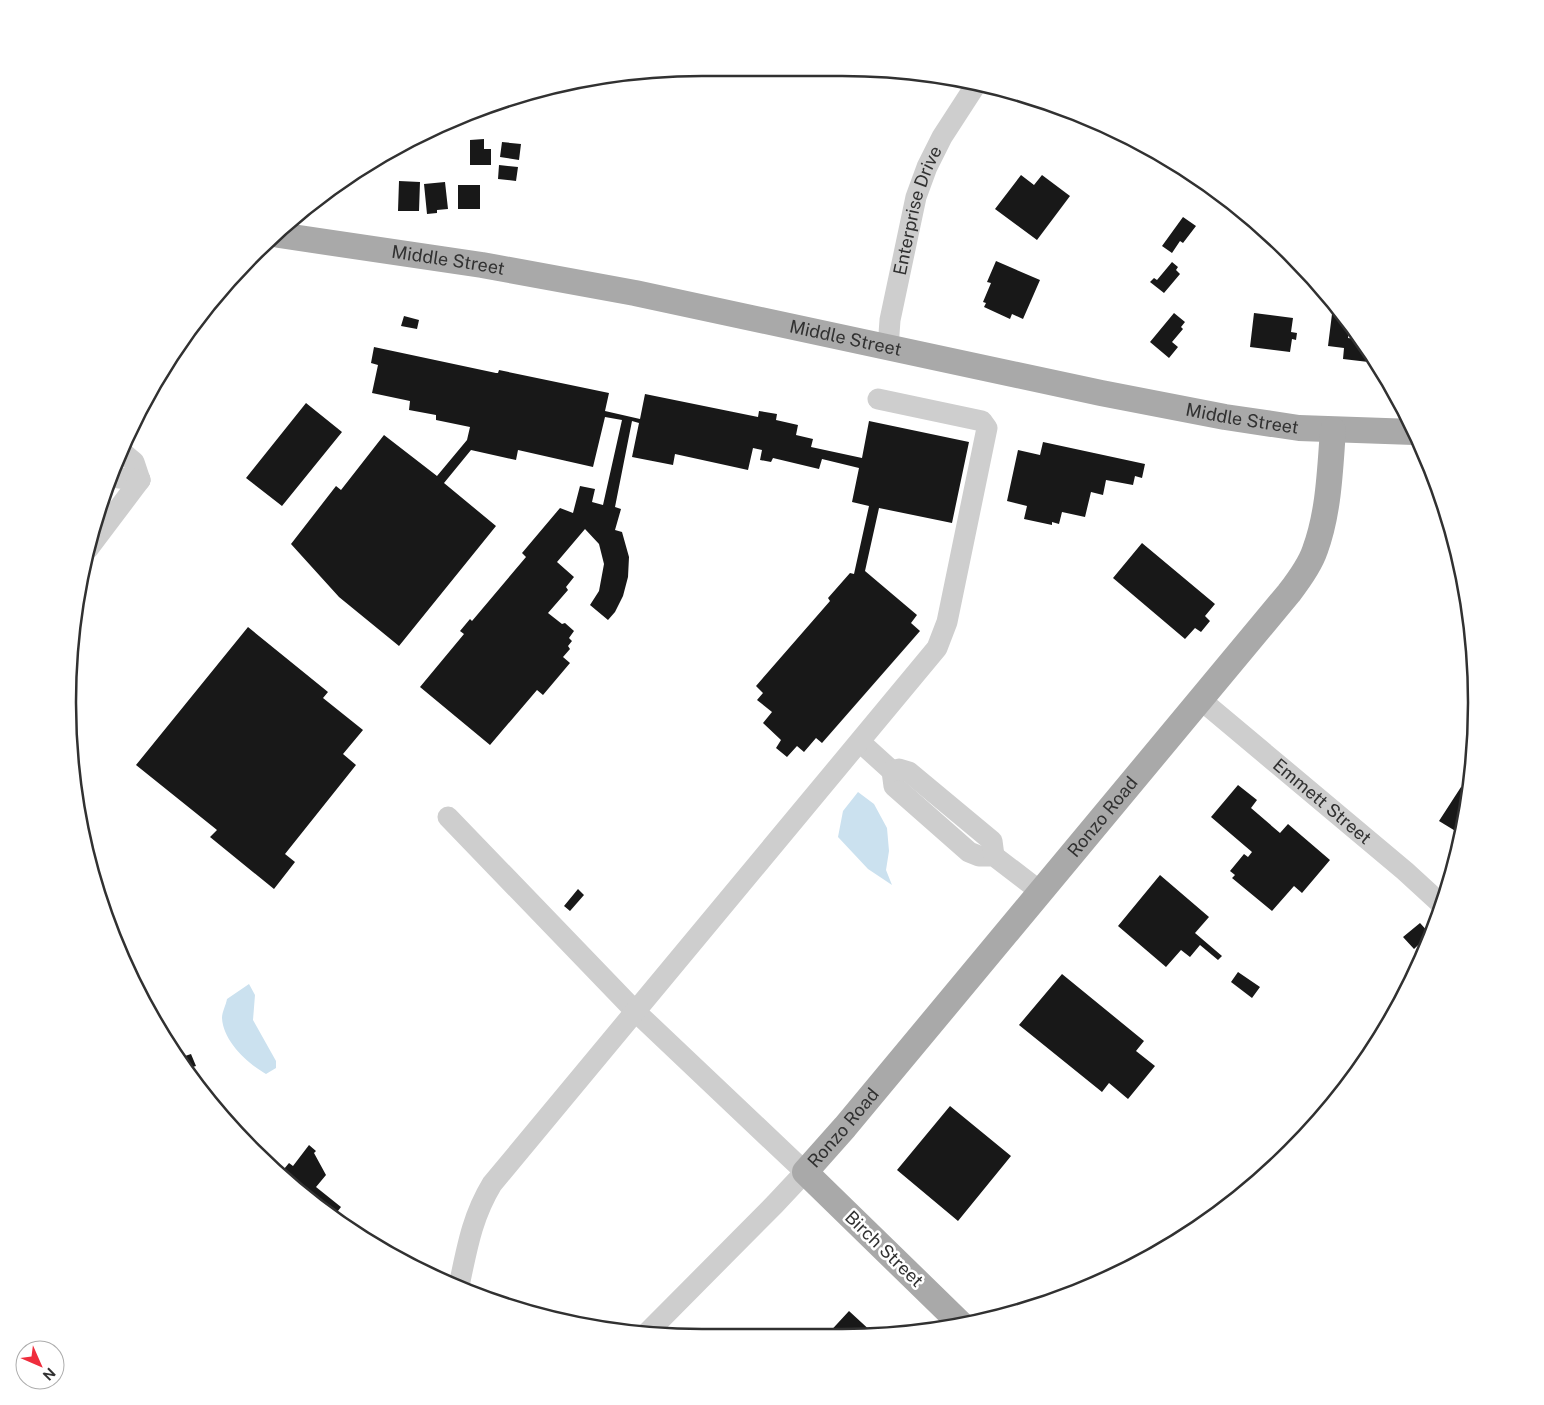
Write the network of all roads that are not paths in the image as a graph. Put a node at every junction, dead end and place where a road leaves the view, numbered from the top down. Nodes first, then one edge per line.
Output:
1 (972, 90) edge
2 (286, 236) edge
3 (888, 348) junction
4 (878, 399) dead end
5 (1333, 430) junction
6 (1406, 432) edge
7 (127, 456) edge
8 (119, 477) edge
9 (140, 480) junction
10 (100, 533) edge
11 (1201, 700) junction
12 (860, 742) junction
13 (448, 817) dead end
14 (1041, 892) junction
15 (1436, 900) edge
16 (636, 1012) junction
17 (804, 1172) junction
18 (460, 1280) edge
19 (955, 1318) edge
20 (655, 1326) edge

1 - 3 street, Enterprise Drive
2 - 3 main road, Middle Street
3 - 5 main road, Middle Street
4 - 12 street
5 - 6 main road, Middle Street
5 - 11 main road, Ronzo Road
7 - 9 street
8 - 9 street
9 - 10 street
11 - 14 main road, Ronzo Road
11 - 15 street, Emmett Street
12 - 14 street
12 - 16 street
13 - 16 street
14 - 17 main road, Ronzo Road
16 - 17 street
16 - 18 street
17 - 19 main road, Birch Street
17 - 20 street

